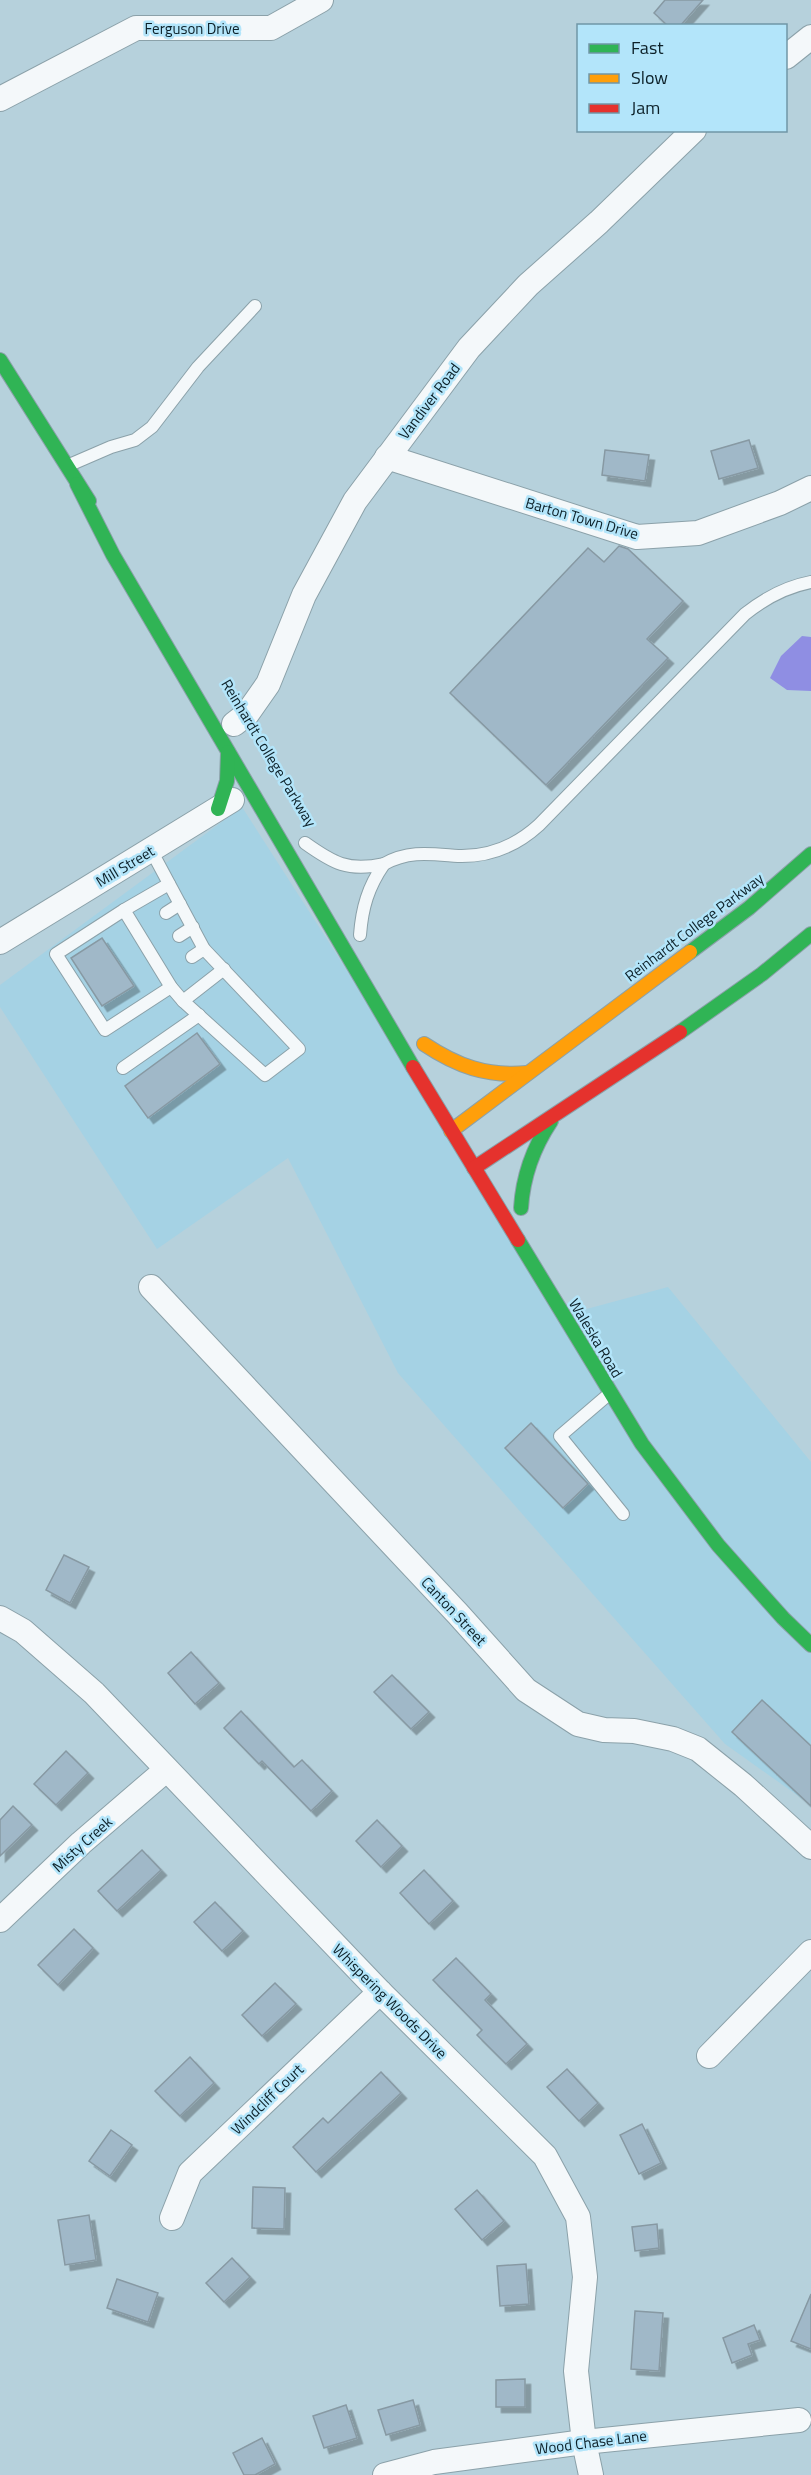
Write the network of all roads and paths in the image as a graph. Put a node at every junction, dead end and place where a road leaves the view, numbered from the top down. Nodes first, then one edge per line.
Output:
1 (321, 0) edge
2 (811, 37) edge
3 (787, 56) edge
4 (0, 99) edge
5 (692, 132) edge
6 (255, 306) dead end
7 (0, 360) edge
8 (387, 457) junction
9 (66, 467) junction
10 (77, 484) junction
11 (811, 488) edge
12 (811, 582) edge
13 (161, 609) dead end
14 (234, 724) dead end
15 (228, 752) junction
16 (250, 789) junction
17 (218, 809) junction
18 (302, 838) joint
19 (151, 850) junction
20 (811, 854) edge
21 (384, 864) junction
22 (321, 870) dead end
23 (169, 884) junction
24 (180, 904) junction
25 (124, 910) junction
26 (166, 913) dead end
27 (349, 916) dead end
28 (193, 927) junction
29 (811, 934) edge
30 (179, 936) dead end
31 (363, 940) joint
32 (0, 942) edge
33 (204, 949) junction
34 (192, 957) dead end
35 (224, 969) junction
36 (171, 987) junction
37 (183, 1001) junction
38 (199, 1015) junction
39 (123, 1068) dead end
40 (441, 1072) dead end
41 (527, 1073) junction
42 (555, 1114) junction
43 (451, 1131) junction
44 (474, 1168) junction
45 (509, 1188) dead end
46 (151, 1287) dead end
47 (610, 1394) junction
48 (660, 1445) dead end
49 (622, 1514) dead end
50 (698, 1518) junction
51 (0, 1617) edge
52 (811, 1645) edge
53 (166, 1770) junction
54 (811, 1847) edge
55 (0, 1920) edge
56 (811, 1952) edge
57 (380, 1992) junction
58 (709, 2056) dead end
59 (172, 2218) dead end
60 (799, 2420) dead end
61 (584, 2442) junction
62 (385, 2475) edge
63 (591, 2475) edge

1 - 4 street, Ferguson Drive
2 - 3 street
5 - 8 street, Vandiver Road
6 - 9 lane
7 - 9 main road
8 - 11 street, Barton Town Drive
8 - 14 street, Vandiver Road
9 - 10 main road
10 - 13 main road
10 - 15 main road
12 - 21 lane
15 - 16 main road
15 - 17 main road
16 - 17 street, Mill Street
16 - 43 main road, Waleska Road
17 - 19 street, Mill Street
18 - 21 lane
18 - 22 main road, Reinhardt College Parkway
19 - 23 lane
19 - 32 street, Mill Street
20 - 41 main road, Reinhardt College Parkway
21 - 31 lane
23 - 24 lane
23 - 25 lane
24 - 26 lane
24 - 28 lane
25 - 36 lane
25 - 36 lane
27 - 31 main road
28 - 30 lane
28 - 33 lane
29 - 42 main road
33 - 34 lane
33 - 35 lane
35 - 37 lane
35 - 38 lane
36 - 37 lane
37 - 38 lane
38 - 39 lane
40 - 41 main road
41 - 43 main road, Reinhardt College Parkway
42 - 44 main road
42 - 45 main road
43 - 44 main road, Waleska Road
44 - 47 main road, Waleska Road
46 - 54 street, Canton Street
47 - 49 lane
47 - 50 main road, Waleska Road
48 - 50 main road, Waleska Road
50 - 52 main road, Waleska Road
51 - 53 street, Whispering Woods Drive
53 - 55 street, Misty Creek
53 - 57 street, Whispering Woods Drive
56 - 58 street
57 - 59 street, Windcliff Court
57 - 61 street, Whispering Woods Drive
60 - 61 street, Wood Chase Lane
61 - 62 street, Wood Chase Lane
61 - 63 street, Whispering Woods Drive

